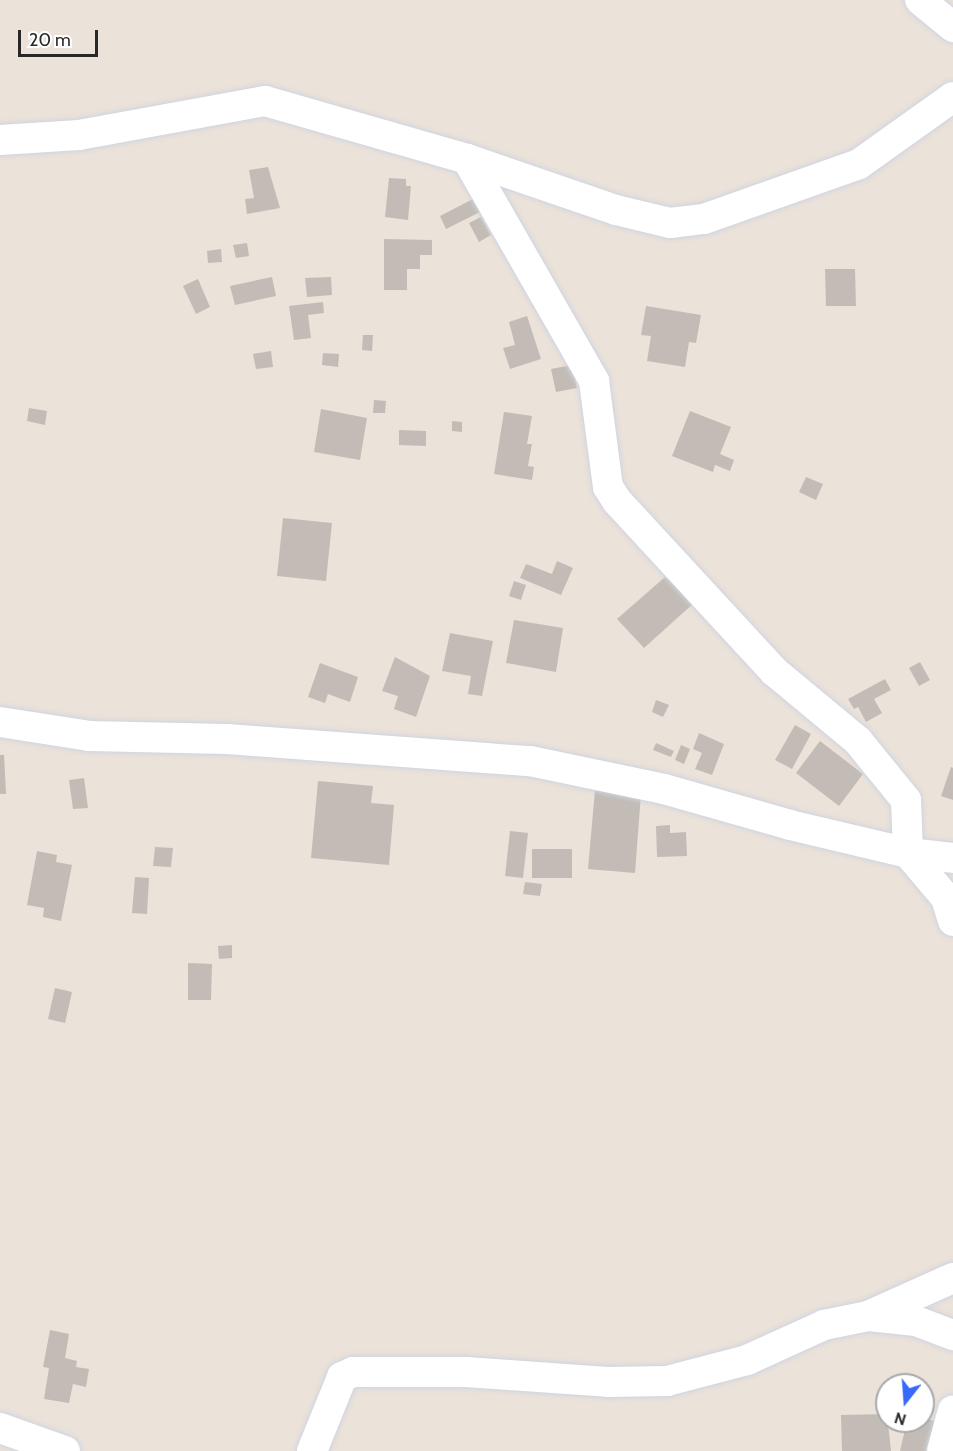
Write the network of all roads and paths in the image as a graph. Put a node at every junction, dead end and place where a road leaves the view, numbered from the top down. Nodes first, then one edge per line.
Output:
1 (920, 0) edge
2 (953, 27) edge
3 (953, 97) edge
4 (0, 140) edge
5 (467, 159) junction
6 (0, 722) edge
7 (908, 853) junction
8 (953, 858) edge
9 (951, 904) edge
10 (953, 1278) edge
11 (868, 1316) junction
12 (953, 1335) edge
13 (953, 1410) edge
14 (0, 1428) edge
15 (65, 1451) edge
16 (312, 1451) edge
17 (942, 1451) edge

1 - 2 street
3 - 5 street
4 - 5 street
5 - 7 street
6 - 7 street
7 - 8 street
7 - 9 street
10 - 11 street
11 - 12 street
11 - 16 street
13 - 17 street
14 - 15 street

